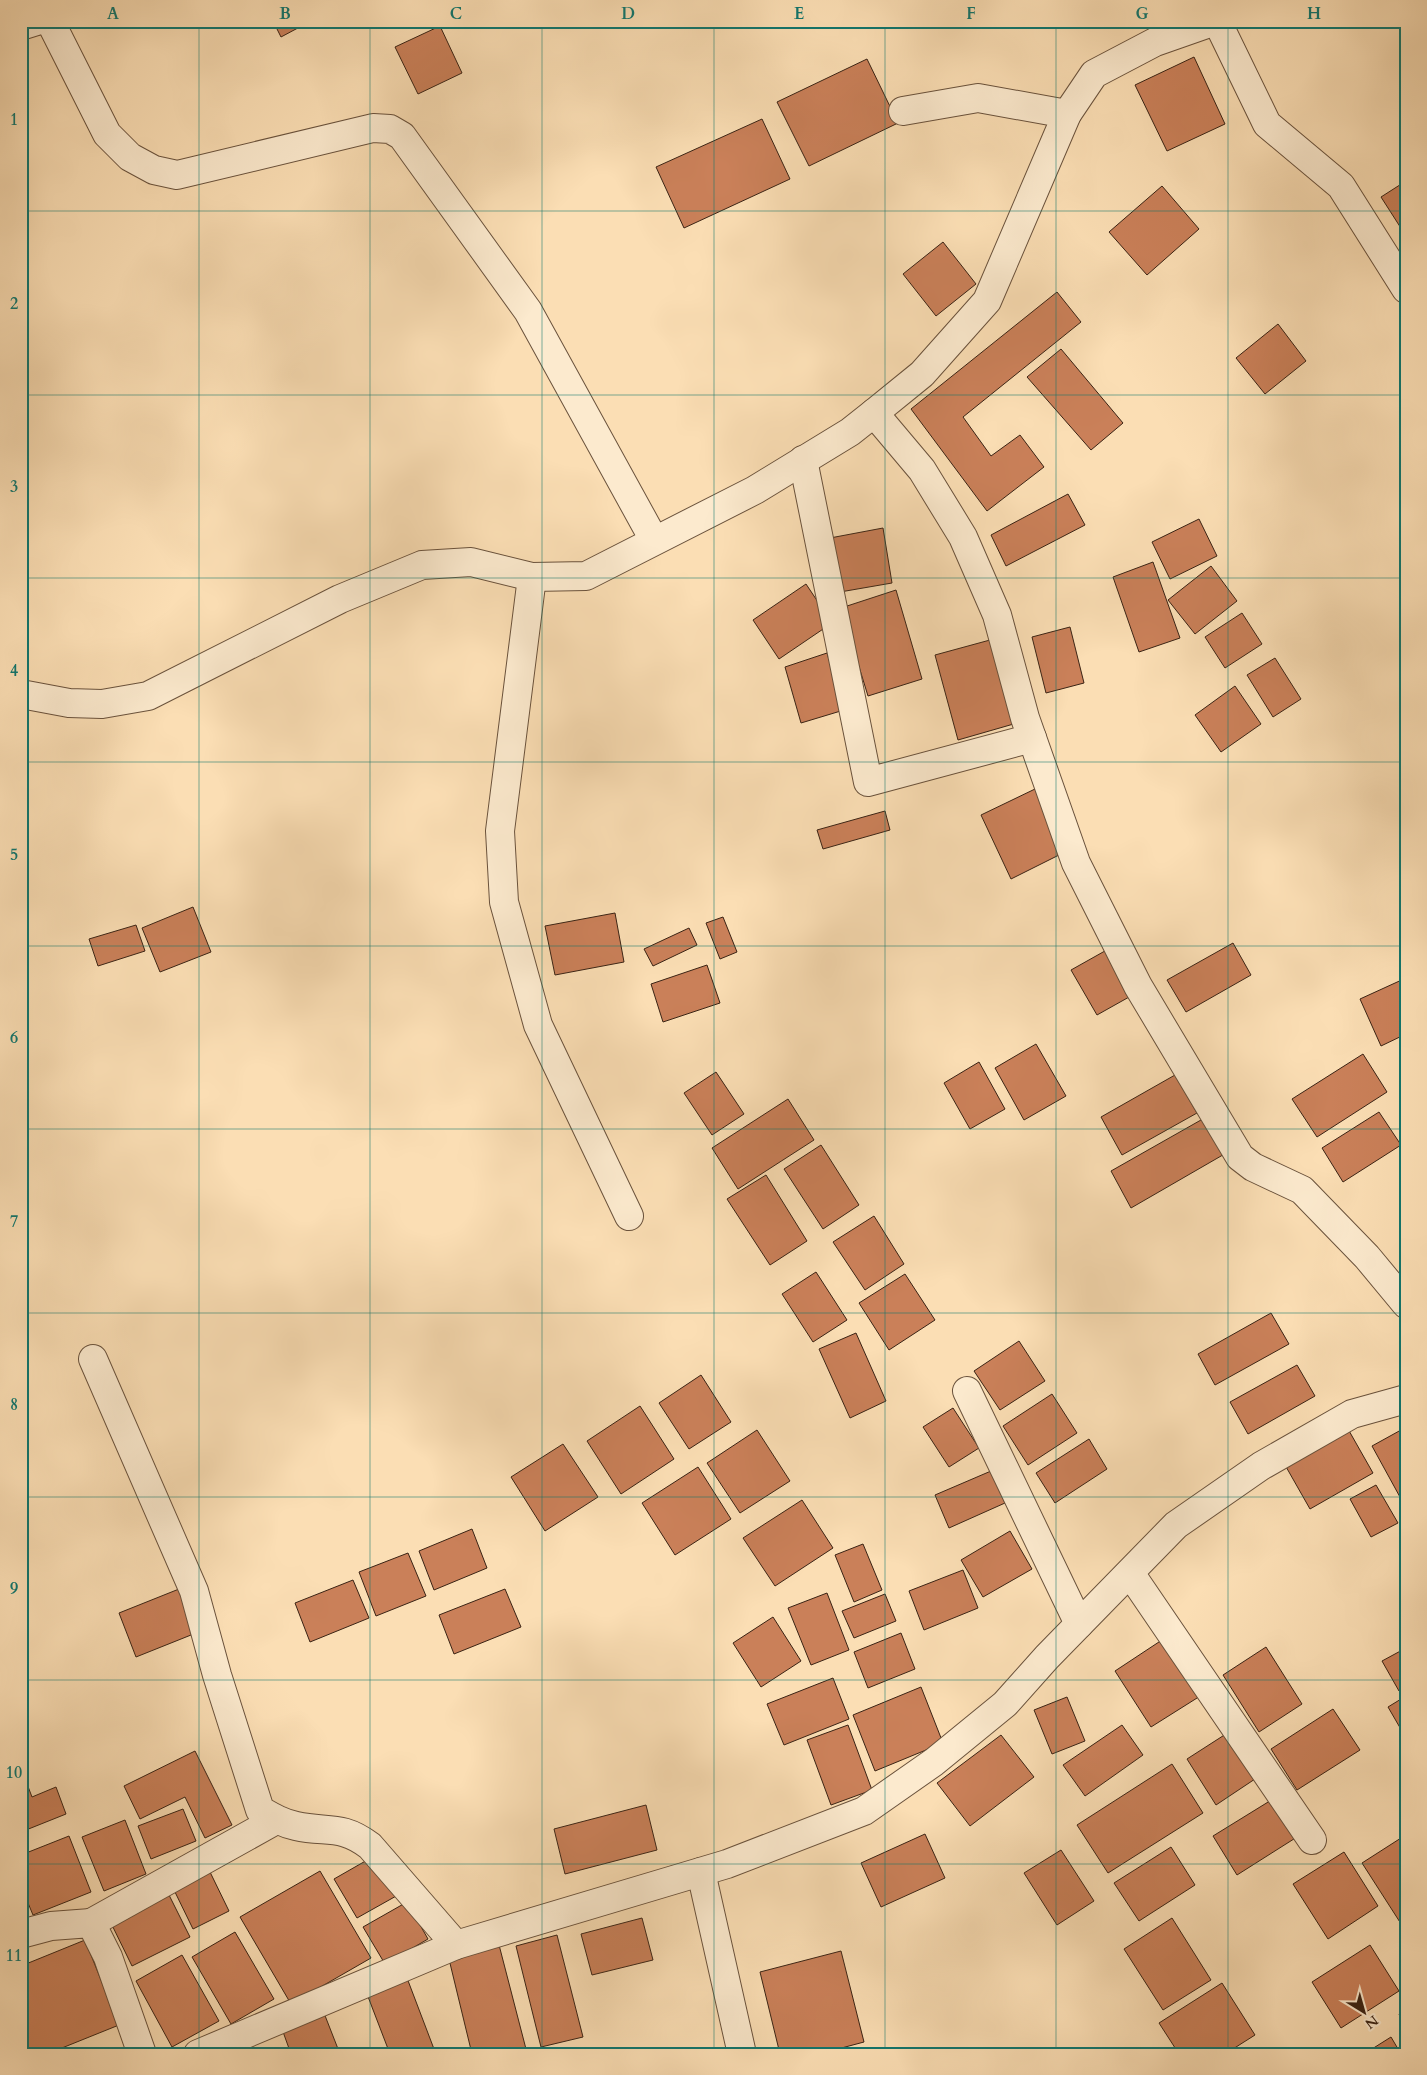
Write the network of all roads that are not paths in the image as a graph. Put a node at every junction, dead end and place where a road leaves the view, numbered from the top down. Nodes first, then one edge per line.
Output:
1 (37, 21) edge
2 (50, 21) edge
3 (1216, 21) edge
4 (21, 26) edge
5 (1184, 26) edge
6 (903, 111) dead end
7 (1067, 114) junction
8 (1397, 254) edge
9 (1406, 289) edge
10 (874, 414) junction
11 (803, 460) junction
12 (654, 540) junction
13 (532, 577) junction
14 (21, 694) edge
15 (1032, 738) junction
16 (629, 1216) dead end
17 (1406, 1304) edge
18 (93, 1359) dead end
19 (968, 1392) dead end
20 (1406, 1399) edge
21 (1130, 1573) junction
22 (1079, 1624) junction
23 (276, 1820) junction
24 (1312, 1840) dead end
25 (701, 1872) junction
26 (91, 1923) junction
27 (21, 1934) edge
28 (456, 1945) junction
29 (142, 2054) edge
30 (198, 2054) edge
31 (742, 2054) edge

1 - 4 street
2 - 12 street
3 - 5 street
3 - 8 street
5 - 7 street
6 - 7 street
7 - 10 street
8 - 9 street
10 - 11 street
10 - 15 street
11 - 12 street
11 - 15 street
12 - 13 street
13 - 14 street
13 - 16 street
15 - 17 street
18 - 23 street
19 - 22 street
20 - 21 street
21 - 22 street
21 - 24 street
22 - 25 street
23 - 26 street
23 - 28 street
25 - 28 street
25 - 31 street
26 - 27 street
26 - 29 street
28 - 30 street

